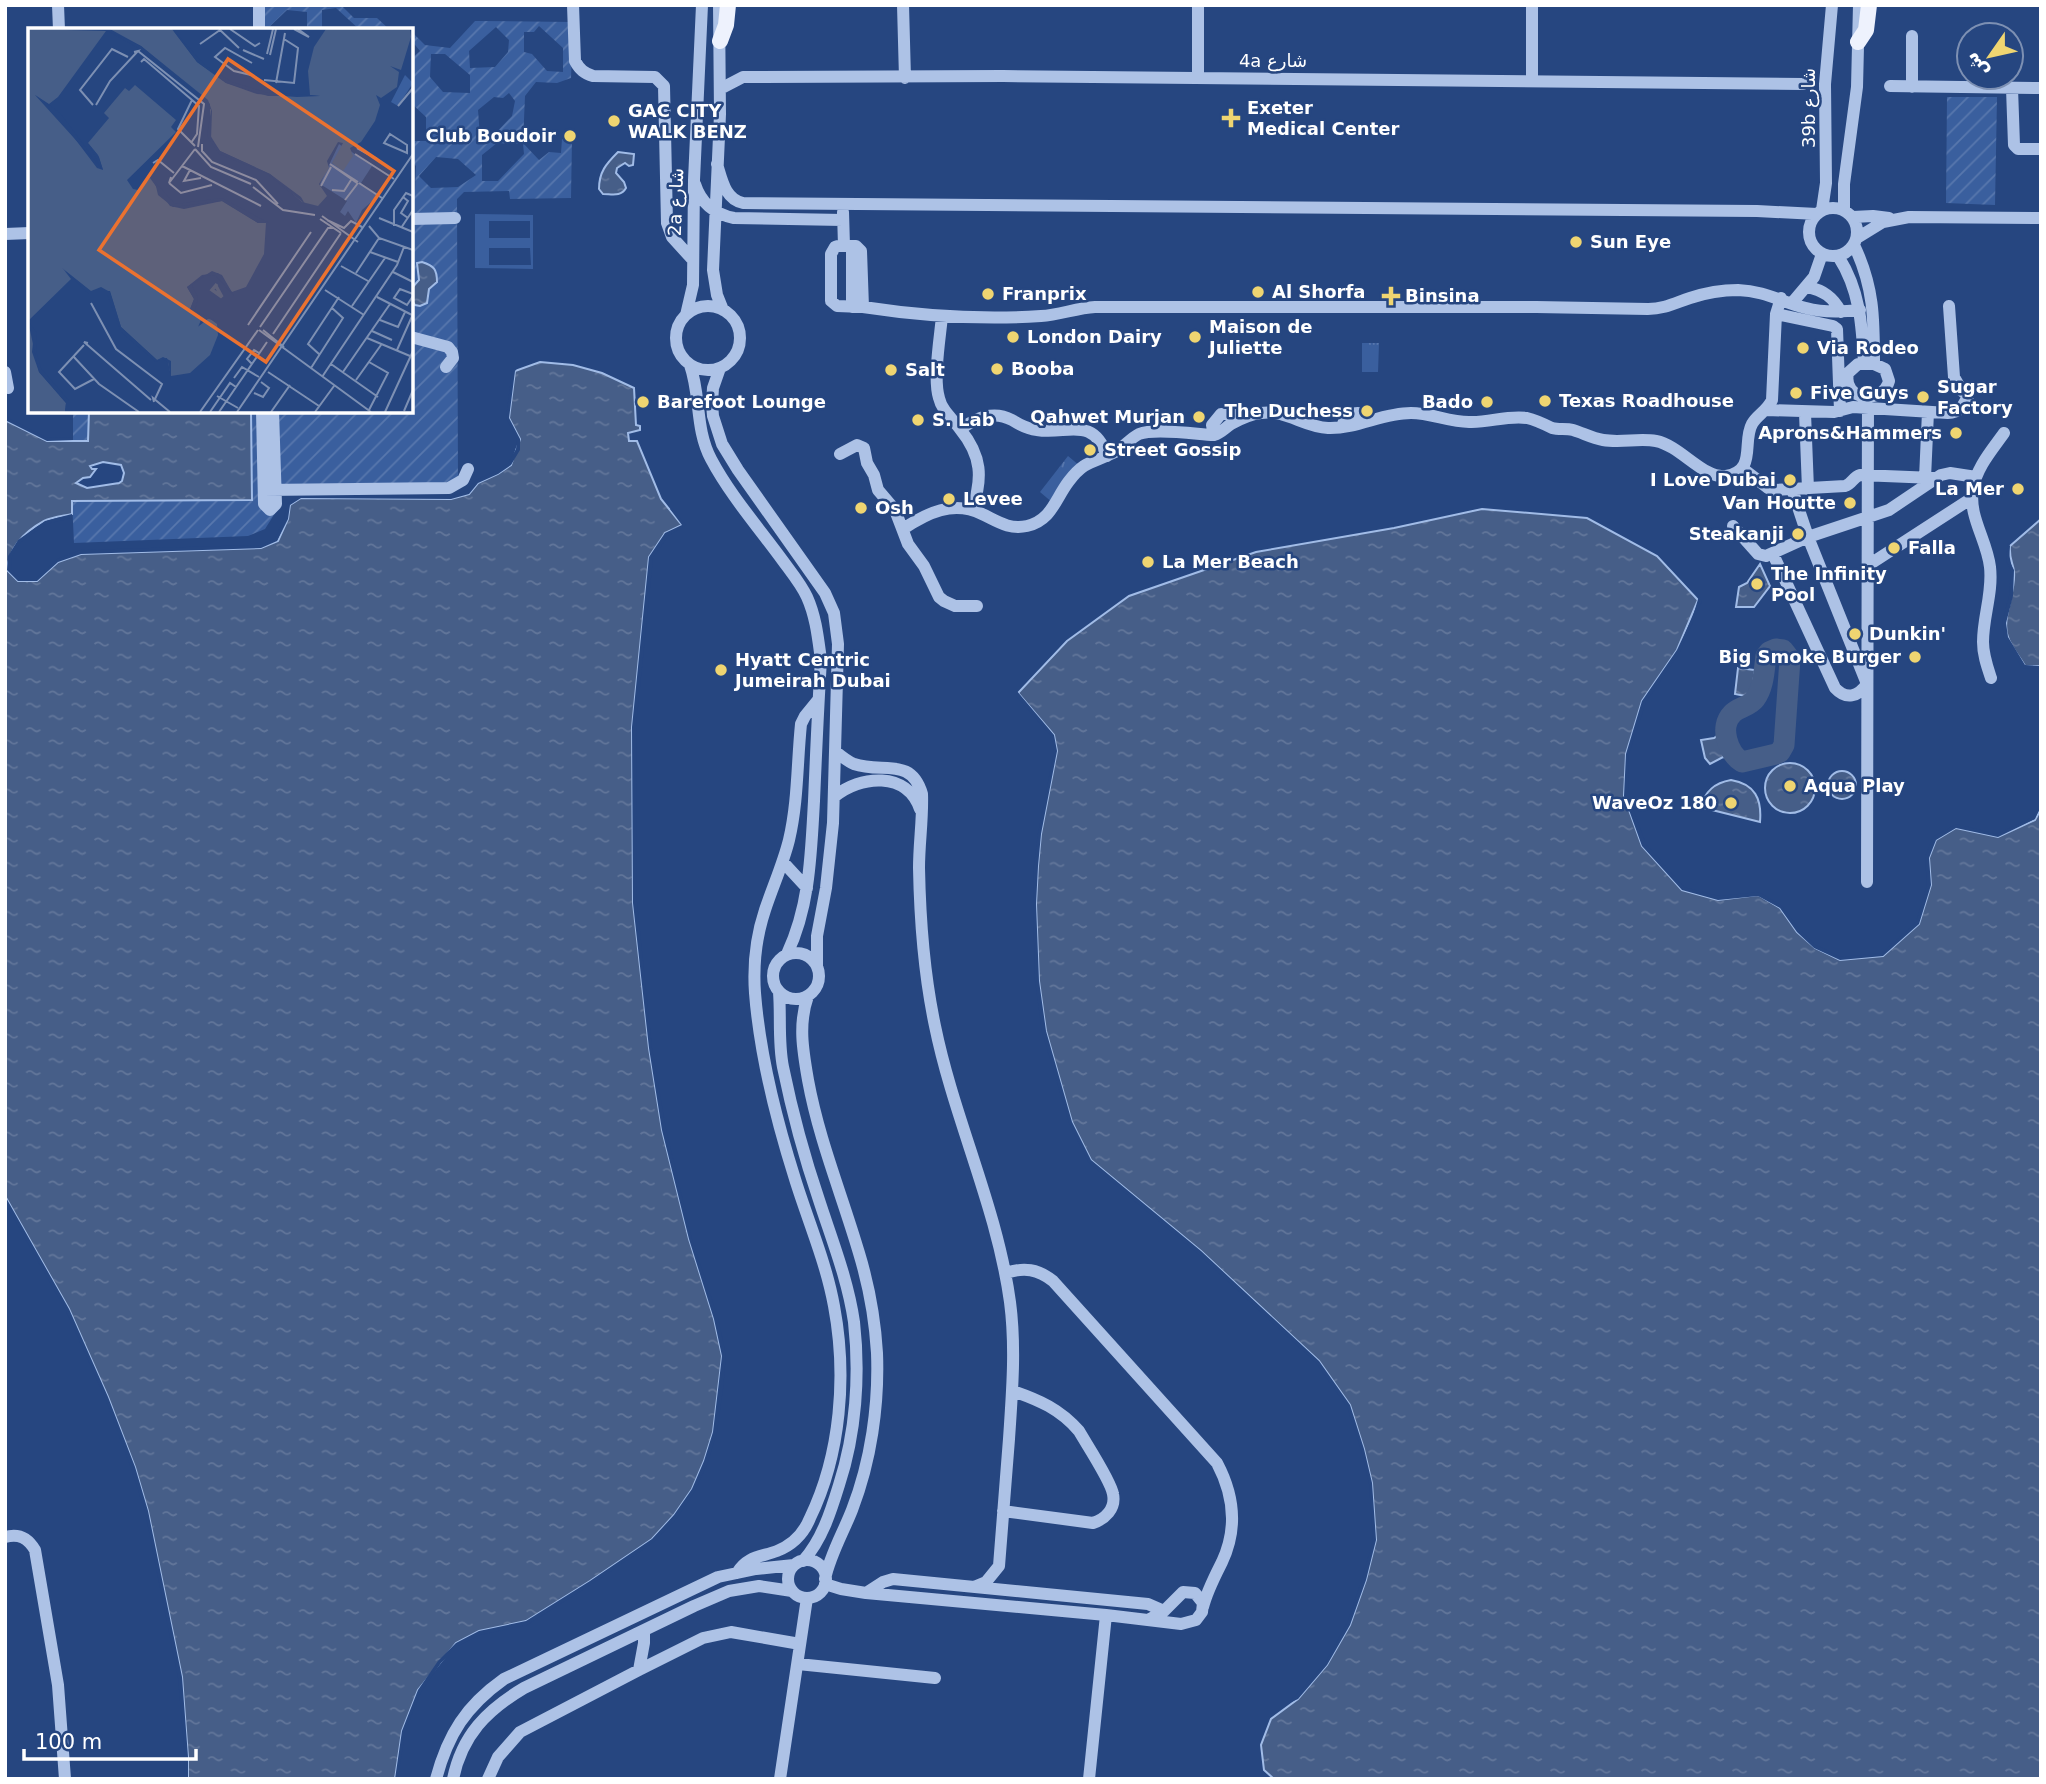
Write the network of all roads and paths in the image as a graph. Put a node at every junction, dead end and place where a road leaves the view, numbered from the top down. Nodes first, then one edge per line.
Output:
1 (58, 5) edge
2 (258, 5) edge
3 (573, 5) edge
4 (702, 5) edge
5 (719, 5) edge
6 (728, 5) edge
7 (903, 5) edge
8 (1198, 5) edge
9 (1532, 5) edge
10 (1832, 5) edge
11 (1859, 5) edge
12 (1869, 5) edge
13 (59, 28) edge
14 (259, 28) edge
15 (1912, 36) dead end
16 (720, 41) junction
17 (1858, 42) junction
18 (720, 63) junction
19 (743, 77) junction
20 (905, 78) junction
21 (1198, 78) junction
22 (1532, 80) junction
23 (1803, 84) dead end
24 (1890, 86) dead end
25 (1912, 87) junction
26 (1955, 87) edge
27 (720, 89) junction
28 (2012, 91) edge
29 (2041, 149) edge
30 (717, 164) junction
31 (694, 180) junction
32 (843, 205) junction
33 (716, 212) junction
34 (1819, 212) junction
35 (1848, 214) junction
36 (455, 218) dead end
37 (2041, 218) edge
38 (413, 219) edge
39 (1893, 219) junction
40 (843, 220) junction
41 (28, 233) edge
42 (5, 234) edge
43 (1856, 242) junction
44 (848, 246) junction
45 (1822, 254) junction
46 (1838, 256) junction
47 (692, 259) junction
48 (1807, 287) junction
49 (1787, 301) junction
50 (1949, 306) dead end
51 (857, 307) junction
52 (723, 310) junction
53 (1860, 310) junction
54 (1841, 312) junction
55 (1776, 314) junction
56 (686, 315) junction
57 (942, 316) junction
58 (413, 338) edge
59 (1869, 363) junction
60 (691, 365) junction
61 (446, 366) dead end
62 (720, 368) junction
63 (5, 372) edge
64 (8, 388) dead end
65 (1868, 402) junction
66 (1766, 410) junction
67 (1840, 411) junction
68 (1928, 412) junction
69 (262, 413) edge
70 (273, 413) edge
71 (1805, 413) junction
72 (961, 429) junction
73 (2004, 433) dead end
74 (840, 454) dead end
75 (1107, 456) junction
76 (1742, 468) junction
77 (468, 469) dead end
78 (1867, 475) junction
79 (1976, 477) junction
80 (1930, 478) junction
81 (1792, 489) junction
82 (1808, 489) junction
83 (270, 490) junction
84 (1972, 498) junction
85 (972, 510) junction
86 (1867, 517) junction
87 (1733, 526) dead end
88 (903, 529) junction
89 (1808, 537) junction
90 (1773, 554) junction
91 (1867, 566) junction
92 (977, 606) dead end
93 (1991, 678) dead end
94 (1867, 684) junction
95 (818, 699) junction
96 (835, 751) junction
97 (834, 797) junction
98 (921, 812) junction
99 (783, 862) junction
100 (1867, 882) dead end
101 (807, 888) junction
102 (787, 954) junction
103 (817, 967) junction
104 (779, 992) junction
105 (808, 996) junction
106 (795, 1178) junction
107 (816, 1193) junction
108 (1006, 1273) junction
109 (1013, 1391) junction
110 (1003, 1511) junction
111 (5, 1537) edge
112 (798, 1563) junction
113 (999, 1566) junction
114 (737, 1573) junction
115 (1214, 1574) junction
116 (825, 1581) junction
117 (974, 1587) junction
118 (792, 1591) junction
119 (1017, 1591) junction
120 (1186, 1591) junction
121 (866, 1593) junction
122 (807, 1598) junction
123 (1203, 1607) junction
124 (1164, 1611) junction
125 (1107, 1615) junction
126 (1150, 1619) junction
127 (645, 1631) junction
128 (800, 1644) junction
129 (797, 1664) junction
130 (639, 1670) junction
131 (935, 1678) dead end
132 (455, 1777) edge
133 (65, 1779) edge
134 (436, 1779) edge
135 (488, 1779) edge
136 (780, 1779) edge
137 (1089, 1779) edge

1 - 13 street
2 - 14 street
3 - 47 street
4 - 31 street, 2a شارع
5 - 16 street
6 - 16 main road
7 - 20 street
8 - 21 street
9 - 22 street
10 - 34 street, 39b شارع
11 - 17 street
12 - 17 main road
15 - 25 street
16 - 18 street
17 - 35 street
18 - 19 street
18 - 27 street
19 - 20 street, 4a شارع
19 - 27 street, 4a شارع
20 - 21 street, 4a شارع
21 - 22 street, 4a شارع
22 - 23 street, 4a شارع
24 - 25 street
25 - 26 street
27 - 30 street
28 - 29 street
30 - 32 street
30 - 33 street
31 - 33 street
31 - 47 street, 2a شارع
32 - 34 street
32 - 40 street
33 - 40 street
33 - 52 street
34 - 35 street
34 - 45 street
35 - 39 street
35 - 43 street
36 - 38 street
37 - 39 street
39 - 43 street
40 - 44 street
41 - 42 street
43 - 46 street
43 - 59 street
44 - 51 street
44 - 51 street
45 - 46 street
45 - 48 street
46 - 53 street
47 - 56 street, 2a شارع
48 - 49 street
48 - 54 street
49 - 54 street
49 - 55 street
49 - 57 street
50 - 68 street
51 - 57 street
52 - 56 street
52 - 62 street
53 - 54 street
53 - 59 street
55 - 66 street
55 - 67 street
56 - 60 street, 2a شارع
57 - 72 street
58 - 61 street
59 - 65 street
59 - 65 street
60 - 62 street
60 - 95 street, 2a شارع
62 - 96 street
63 - 64 street
65 - 67 street
65 - 68 street
65 - 78 street
66 - 71 street
66 - 76 street
67 - 71 street
68 - 80 street
69 - 83 street
70 - 83 street
71 - 82 street
72 - 75 street
72 - 85 street
73 - 79 street
74 - 88 street
75 - 76 street
75 - 85 street
76 - 81 street
77 - 83 street
78 - 80 street
78 - 82 street
78 - 86 street
79 - 80 street
79 - 84 street
80 - 86 street
81 - 82 street
81 - 89 street
84 - 91 street
84 - 93 street
85 - 88 street
86 - 89 street
86 - 91 street
87 - 90 street
88 - 92 street
89 - 90 street
89 - 94 street
90 - 94 street
91 - 94 street
94 - 100 street
95 - 99 street
95 - 101 street, 2a شارع
96 - 97 street
96 - 98 street
97 - 98 street
97 - 103 street
98 - 108 street
99 - 101 street
99 - 106 street
101 - 102 street, 2a شارع
102 - 103 street
102 - 104 street
103 - 105 street
104 - 105 street
104 - 107 street
105 - 116 street
106 - 107 street
106 - 114 street
107 - 112 street
108 - 109 street
108 - 115 street
109 - 110 street
109 - 110 street
110 - 113 street
111 - 133 street
112 - 114 street
112 - 116 street
112 - 118 street
113 - 117 street
113 - 119 street
114 - 134 street
115 - 120 street
115 - 123 street
116 - 121 street
116 - 122 street
117 - 119 street
117 - 121 street
118 - 122 street
118 - 127 street
119 - 124 street
120 - 123 street
120 - 124 street
121 - 125 street
122 - 128 street
123 - 126 street
124 - 126 street
125 - 126 street
125 - 137 street
127 - 130 street
127 - 132 street
128 - 129 street
128 - 130 street
129 - 131 street
129 - 136 street
130 - 135 street

